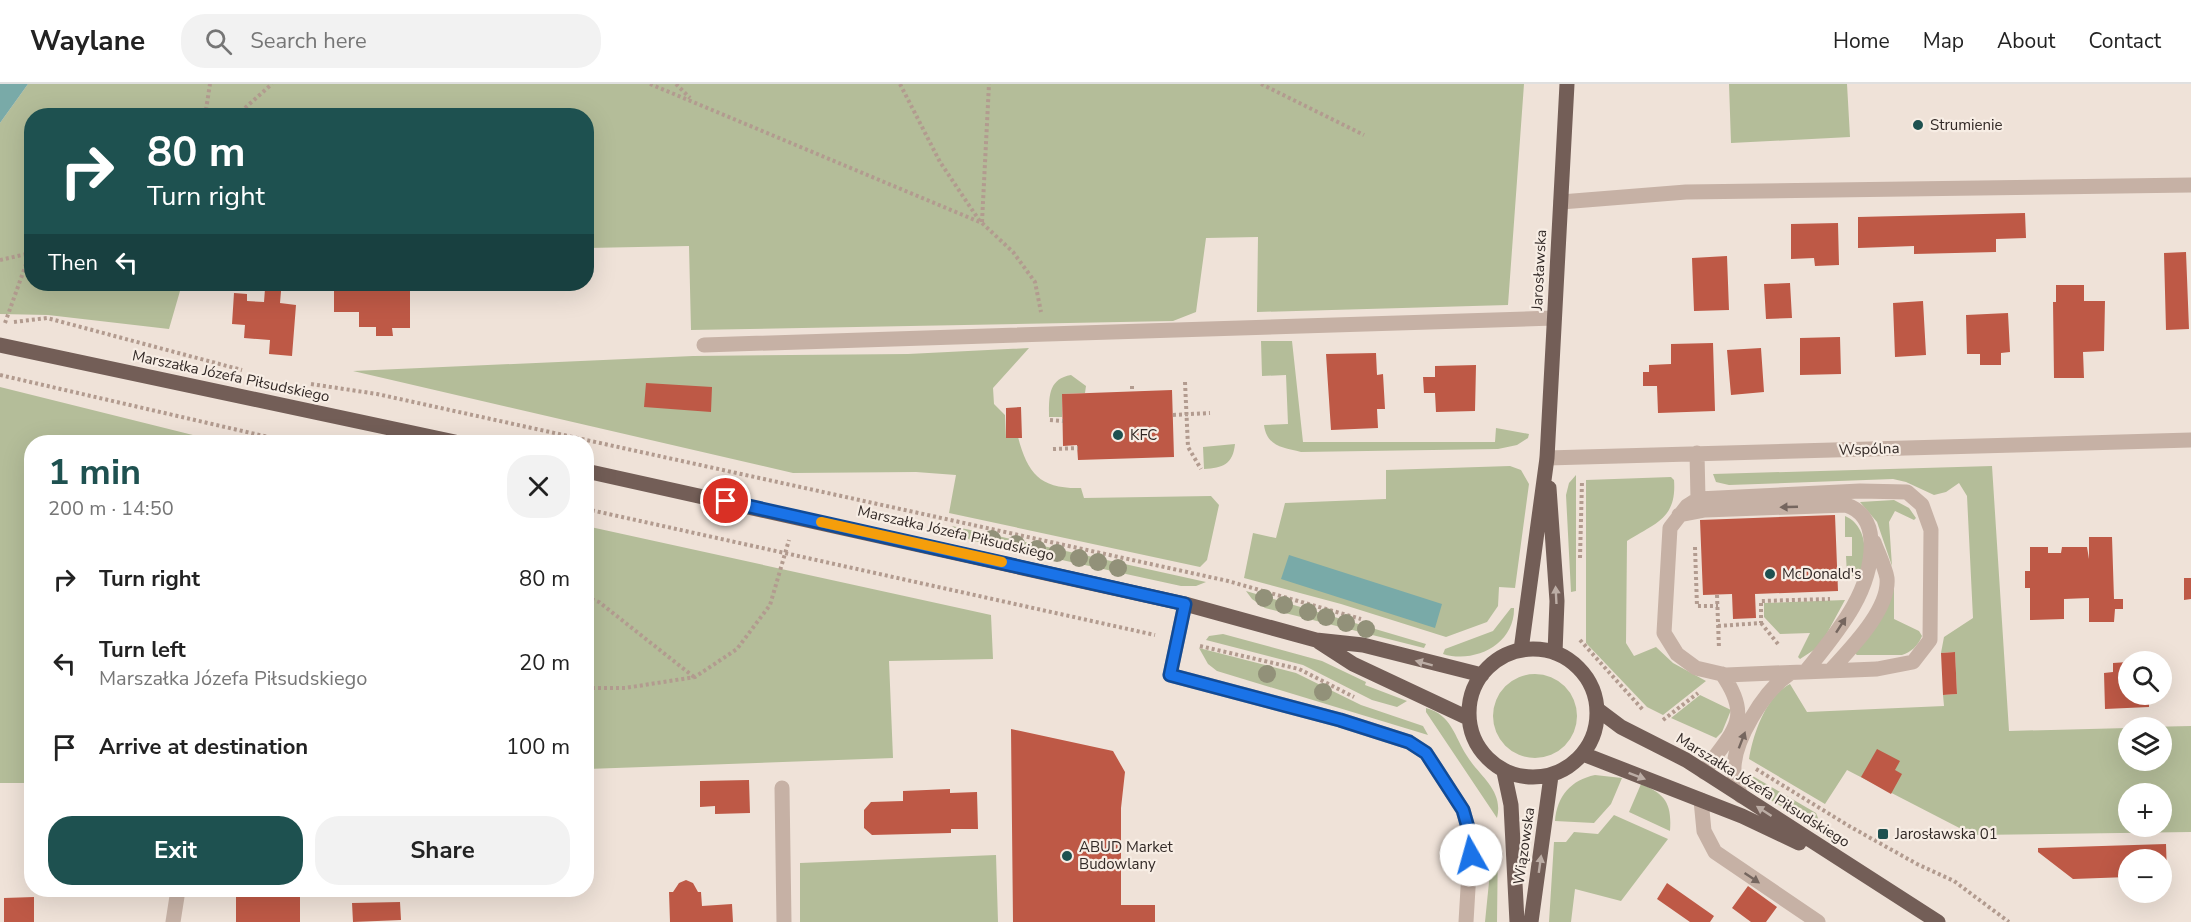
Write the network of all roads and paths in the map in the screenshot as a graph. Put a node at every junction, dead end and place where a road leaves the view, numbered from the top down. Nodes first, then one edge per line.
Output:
1 (210, 84) edge
2 (272, 84) edge
3 (650, 84) edge
4 (676, 84) edge
5 (900, 84) edge
6 (989, 84) edge
7 (1261, 84) edge
8 (1567, 84) edge
9 (693, 101) junction
10 (207, 108) edge
11 (245, 108) edge
12 (1364, 135) dead end
13 (2191, 185) edge
14 (1561, 202) junction
15 (982, 223) junction
16 (24, 255) edge
17 (0, 260) edge
18 (24, 271) edge
19 (1554, 318) junction
20 (1068, 334) junction
21 (0, 345) edge
22 (704, 345) dead end
23 (250, 371) dead end
24 (0, 375) edge
25 (1185, 382) dead end
26 (303, 383) dead end
27 (1210, 413) dead end
28 (1187, 414) junction
29 (1173, 415) dead end
30 (1050, 420) dead end
31 (1063, 421) dead end
32 (260, 435) edge
33 (422, 435) edge
34 (565, 435) edge
35 (2191, 440) edge
36 (594, 441) edge
37 (1078, 448) dead end
38 (1053, 449) dead end
39 (1697, 453) junction
40 (1547, 458) junction
41 (1201, 469) dead end
42 (594, 473) edge
43 (1698, 505) junction
44 (594, 511) edge
45 (796, 516) junction
46 (1870, 530) junction
47 (785, 552) junction
48 (1717, 595) dead end
49 (1857, 598) junction
50 (594, 600) edge
51 (1185, 604) junction
52 (1718, 606) junction
53 (1373, 622) dead end
54 (1761, 623) junction
55 (1718, 626) junction
56 (1178, 640) junction
57 (1316, 640) junction
58 (1778, 644) dead end
59 (1521, 651) junction
60 (1555, 653) junction
61 (1719, 653) dead end
62 (1832, 670) junction
63 (1798, 672) junction
64 (1722, 674) junction
65 (1482, 675) junction
66 (695, 677) junction
67 (594, 688) edge
68 (1703, 689) dead end
69 (1356, 698) dead end
70 (1597, 709) junction
71 (1468, 718) junction
72 (1663, 720) dead end
73 (1583, 754) junction
74 (1504, 772) junction
75 (1704, 772) junction
76 (1551, 776) junction
77 (782, 788) dead end
78 (1741, 796) junction
79 (1701, 800) junction
80 (1848, 866) junction
81 (177, 897) edge
82 (173, 922) edge
83 (784, 922) edge
84 (1466, 922) edge
85 (1517, 922) edge
86 (1531, 922) edge
87 (1818, 922) edge
88 (1938, 922) edge

1 - 10 path
2 - 11 path
3 - 9 path
4 - 9 path
5 - 15 path
6 - 15 path
7 - 12 path
8 - 14 main road, Jarosławska
9 - 15 path
13 - 14 street
14 - 19 main road, Jarosławska
15 - 20 path
16 - 17 path
18 - 23 path
19 - 20 street
19 - 40 main road, Jarosławska
20 - 22 street
21 - 33 main road, Marszałka Józefa Piłsudskiego
24 - 32 path
25 - 28 path
26 - 34 path
27 - 28 path
28 - 29 path
28 - 41 path
30 - 31 path
35 - 39 street, Wspólna
36 - 53 path
37 - 38 path
39 - 40 street, Wspólna
39 - 43 street
40 - 59 main road, Jarosławska
60 -> 40 main road, Jarosławska
42 - 45 main road, Marszałka Józefa Piłsudskiego
46 -> 43 street
43 - 52 path
43 - 62 street
43 - 64 street
44 - 47 path
45 - 47 path
45 - 51 main road, Marszałka Józefa Piłsudskiego
46 - 49 street
46 - 62 street
47 - 56 path
47 - 66 path
48 - 52 path
49 - 54 path
63 -> 49 street
50 - 66 path
51 - 56 street
51 - 57 main road, Marszałka Józefa Piłsudskiego
52 - 55 path
54 - 55 path
54 - 58 path
55 - 61 path
56 - 69 path
56 - 84 street
65 -> 57 main road, Marszałka Józefa Piłsudskiego
57 - 71 main road, Marszałka Józefa Piłsudskiego
59 - 60 main road
59 - 65 main road
60 - 70 main road
62 - 63 street
63 - 64 street
78 -> 63 street
64 - 75 street
65 - 71 main road
66 - 67 path
68 - 72 path
70 - 73 main road
70 - 75 main road, Marszałka Józefa Piłsudskiego
71 - 74 main road
73 - 76 main road
73 -> 79 main road, Marszałka Józefa Piłsudskiego
74 - 76 main road
74 - 85 main road, Wiązowska
75 - 78 main road, Marszałka Józefa Piłsudskiego
86 -> 76 main road, Wiązowska
77 - 83 street
80 -> 78 main road, Marszałka Józefa Piłsudskiego
79 - 80 main road, Marszałka Józefa Piłsudskiego
79 -> 87 street
80 - 88 main road, Marszałka Józefa Piłsudskiego
81 - 82 street

